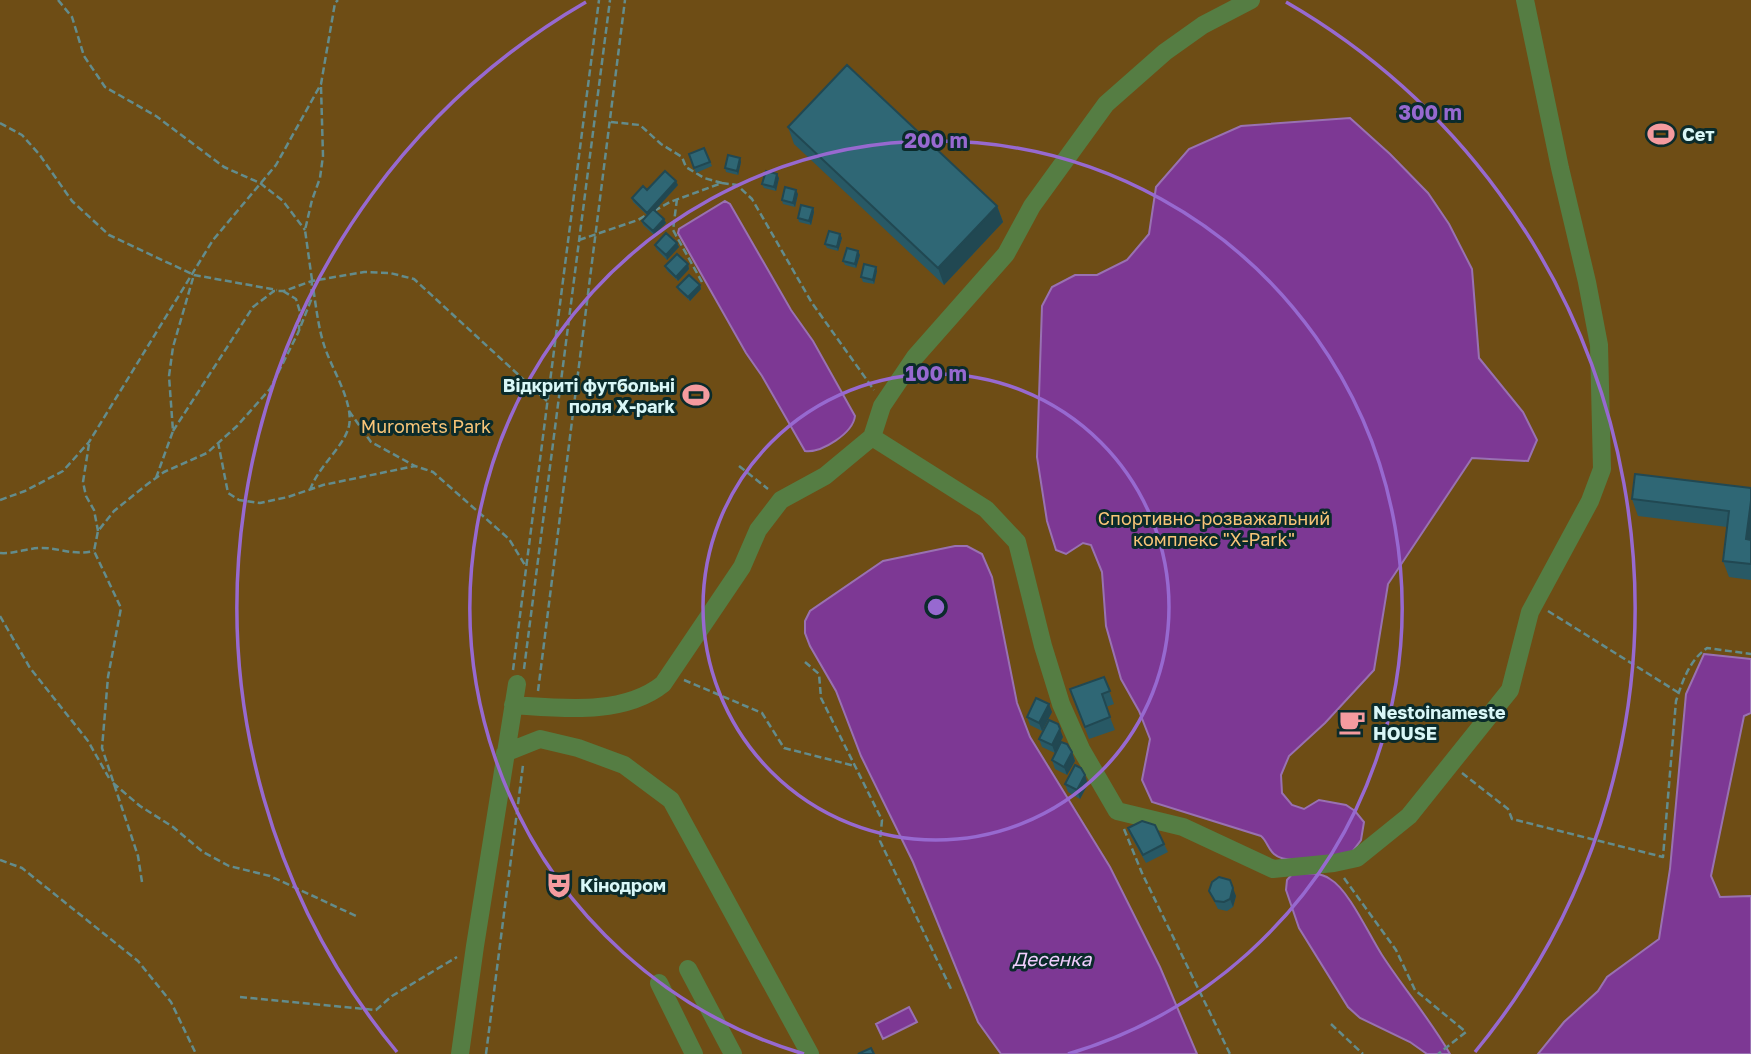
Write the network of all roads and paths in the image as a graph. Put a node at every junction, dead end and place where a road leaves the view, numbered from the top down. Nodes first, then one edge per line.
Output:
1 (58, 0) edge
2 (338, 0) edge
3 (599, 0) edge
4 (610, 0) edge
5 (625, 0) edge
6 (1251, 0) edge
7 (1525, 0) edge
8 (321, 84) junction
9 (611, 122) junction
10 (0, 123) edge
11 (260, 183) junction
12 (722, 183) junction
13 (677, 199) junction
14 (305, 230) junction
15 (596, 233) junction
16 (579, 240) junction
17 (194, 275) junction
18 (312, 281) junction
19 (702, 282) dead end
20 (284, 291) junction
21 (298, 332) junction
22 (547, 401) junction
23 (882, 406) junction
24 (348, 410) junction
25 (173, 431) junction
26 (872, 437) junction
27 (89, 442) junction
28 (218, 443) junction
29 (415, 466) junction
30 (739, 466) dead end
31 (156, 479) junction
32 (310, 490) junction
33 (0, 500) edge
34 (781, 500) junction
35 (98, 531) junction
36 (94, 551) junction
37 (0, 553) edge
38 (526, 566) junction
39 (1535, 603) junction
40 (0, 616) edge
41 (1751, 654) edge
42 (805, 662) dead end
43 (669, 674) junction
44 (517, 684) junction
45 (1679, 693) junction
46 (538, 695) dead end
47 (513, 705) junction
48 (526, 744) junction
49 (505, 753) junction
50 (1451, 765) junction
51 (855, 766) junction
52 (112, 783) junction
53 (1118, 811) junction
54 (0, 860) edge
55 (1334, 863) junction
56 (142, 882) dead end
57 (356, 916) dead end
58 (475, 946) junction
59 (688, 969) dead end
60 (659, 983) dead end
61 (952, 991) dead end
62 (240, 997) dead end
63 (1331, 1024) dead end
64 (196, 1054) edge
65 (460, 1054) edge
66 (486, 1054) edge
67 (694, 1054) edge
68 (733, 1054) edge
69 (810, 1054) edge
70 (1230, 1054) edge
71 (1363, 1054) edge
72 (1438, 1054) edge

1 - 11 path
2 - 8 path
3 - 22 path
4 - 16 path
5 - 9 path
6 - 23 street
7 - 39 street
8 - 11 path
8 - 14 path
9 - 12 path
9 - 15 path
10 - 17 path
11 - 14 path
11 - 17 path
12 - 13 path
12 - 23 path
13 - 15 path
13 - 19 path
14 - 18 path
15 - 16 path
15 - 46 path
16 - 44 path
17 - 20 path
17 - 25 path
17 - 27 path
18 - 20 path
18 - 21 path
18 - 22 path
18 - 24 path
20 - 21 path
20 - 25 path
21 - 28 path
22 - 38 path
23 - 26 street
24 - 29 path
24 - 32 path
25 - 31 path
26 - 34 street
26 - 53 street
27 - 33 path
27 - 35 path
28 - 31 path
28 - 32 path
29 - 32 path
29 - 38 path
30 - 34 path
31 - 35 path
34 - 43 street
35 - 36 path
36 - 37 path
36 - 52 path
38 - 44 path
39 - 45 path
39 - 50 street
40 - 52 path
41 - 45 path
42 - 51 path
43 - 47 street
43 - 51 path
44 - 47 street
45 - 50 path
47 - 49 street
48 - 49 street
48 - 66 path
48 - 69 street
49 - 58 street
50 - 55 street
51 - 61 path
52 - 56 path
52 - 57 path
53 - 55 street
53 - 70 path
54 - 64 path
55 - 72 path
58 - 62 path
58 - 65 street
59 - 68 street
60 - 67 street
63 - 71 path

